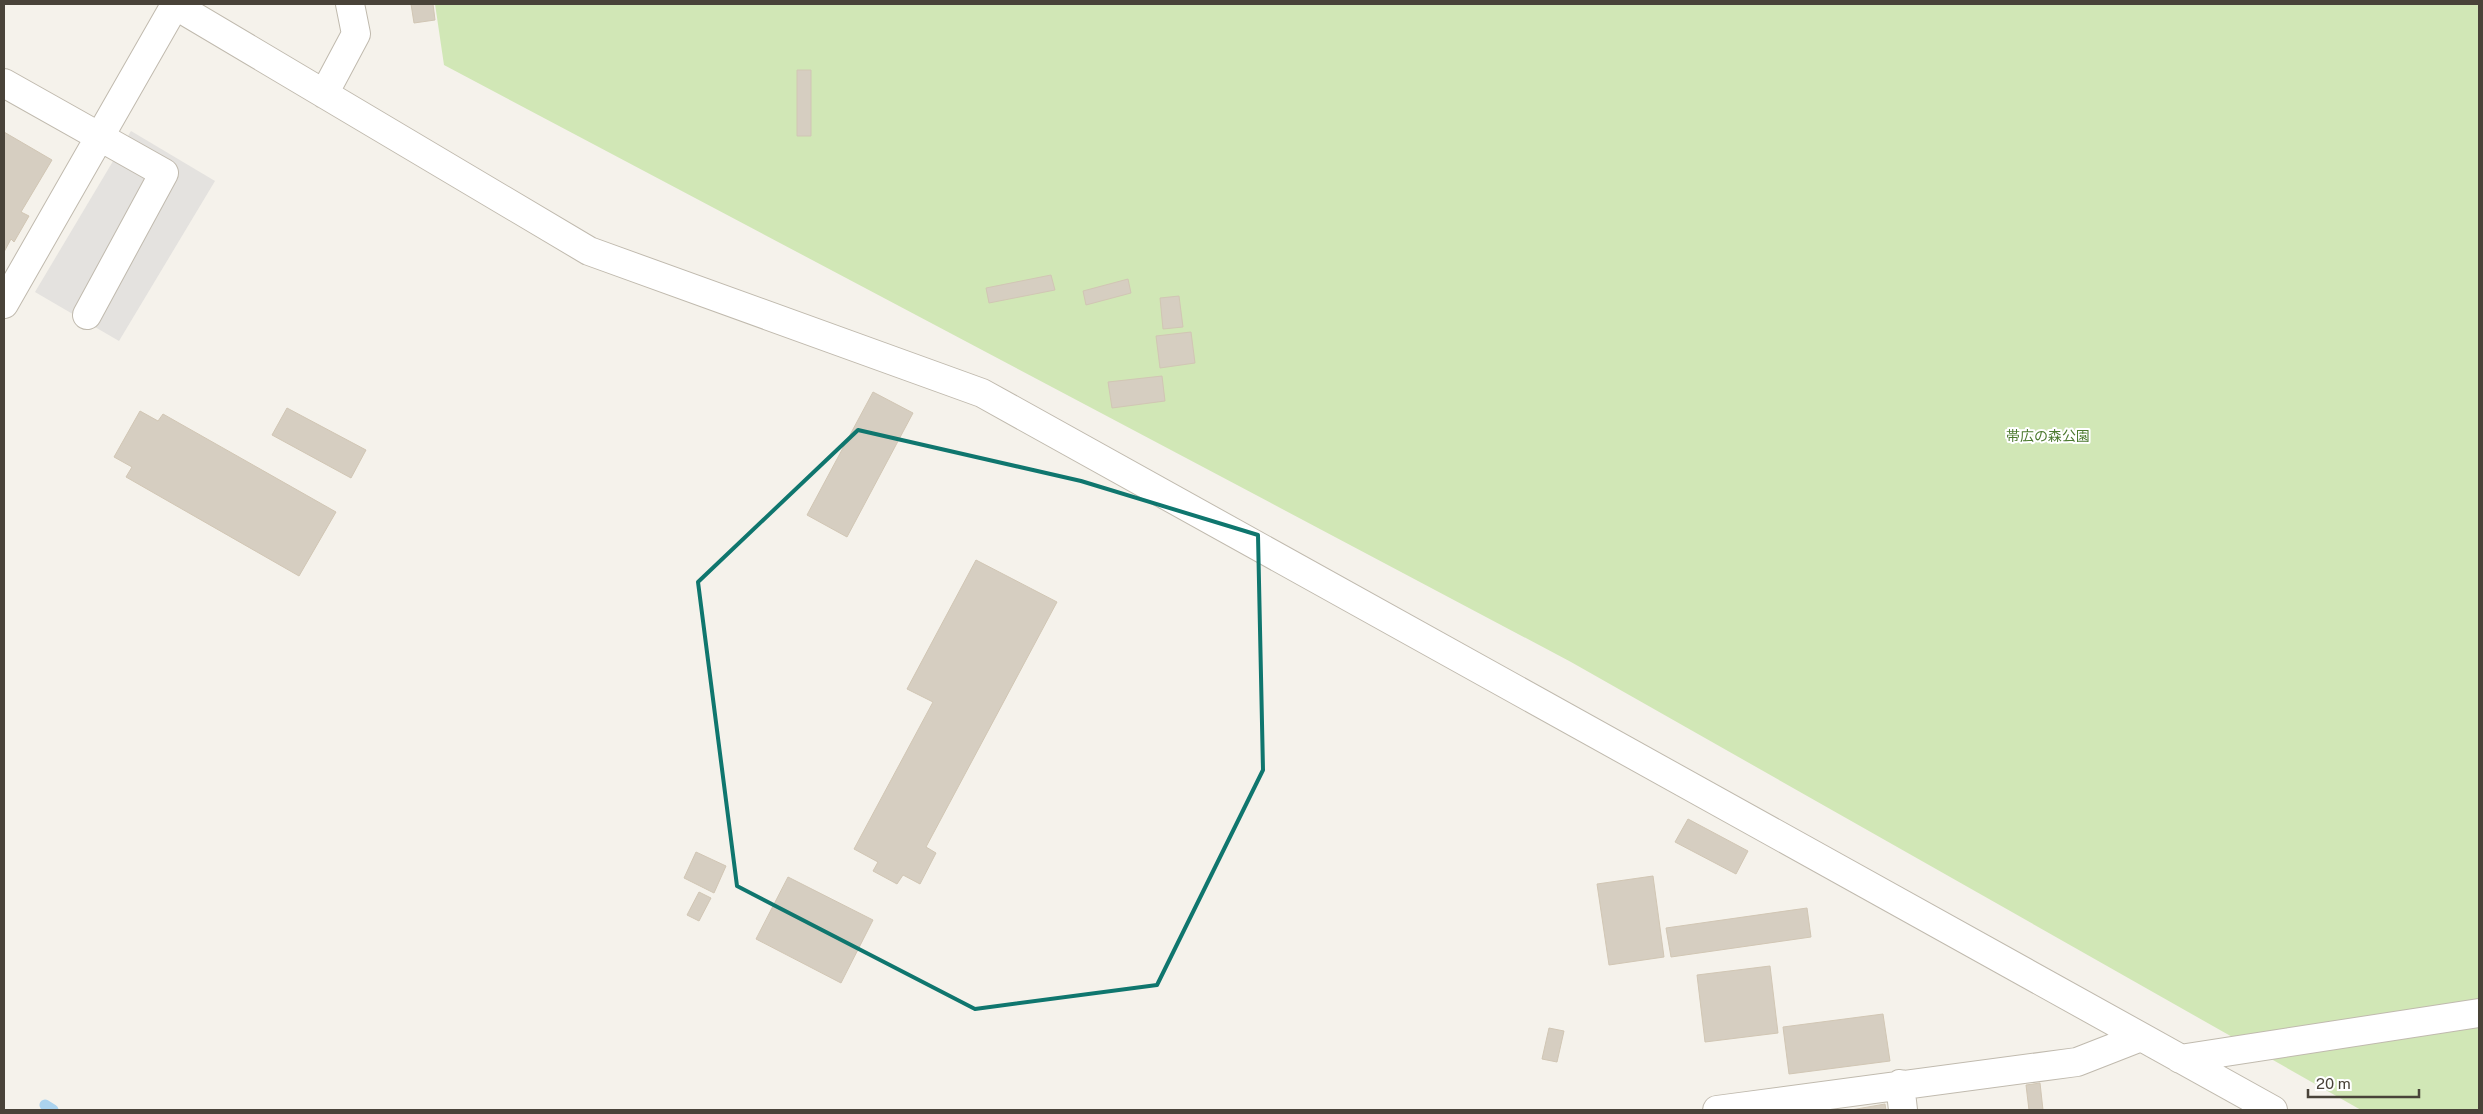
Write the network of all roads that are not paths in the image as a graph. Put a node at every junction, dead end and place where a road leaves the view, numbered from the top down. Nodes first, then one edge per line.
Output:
1 (350, 4) edge
2 (174, 5) edge
3 (4, 83) edge
4 (324, 94) junction
5 (100, 137) junction
6 (4, 304) edge
7 (87, 315) dead end
8 (2479, 1013) edge
9 (2141, 1037) junction
10 (2180, 1059) junction
11 (1901, 1097) edge
12 (1718, 1110) edge
13 (2273, 1110) edge

1 - 4 street
2 - 4 street
2 - 5 street
3 - 5 street
4 - 9 street
5 - 6 street
5 - 7 street
8 - 10 street
9 - 10 street
9 - 11 street
10 - 13 street
11 - 12 street

